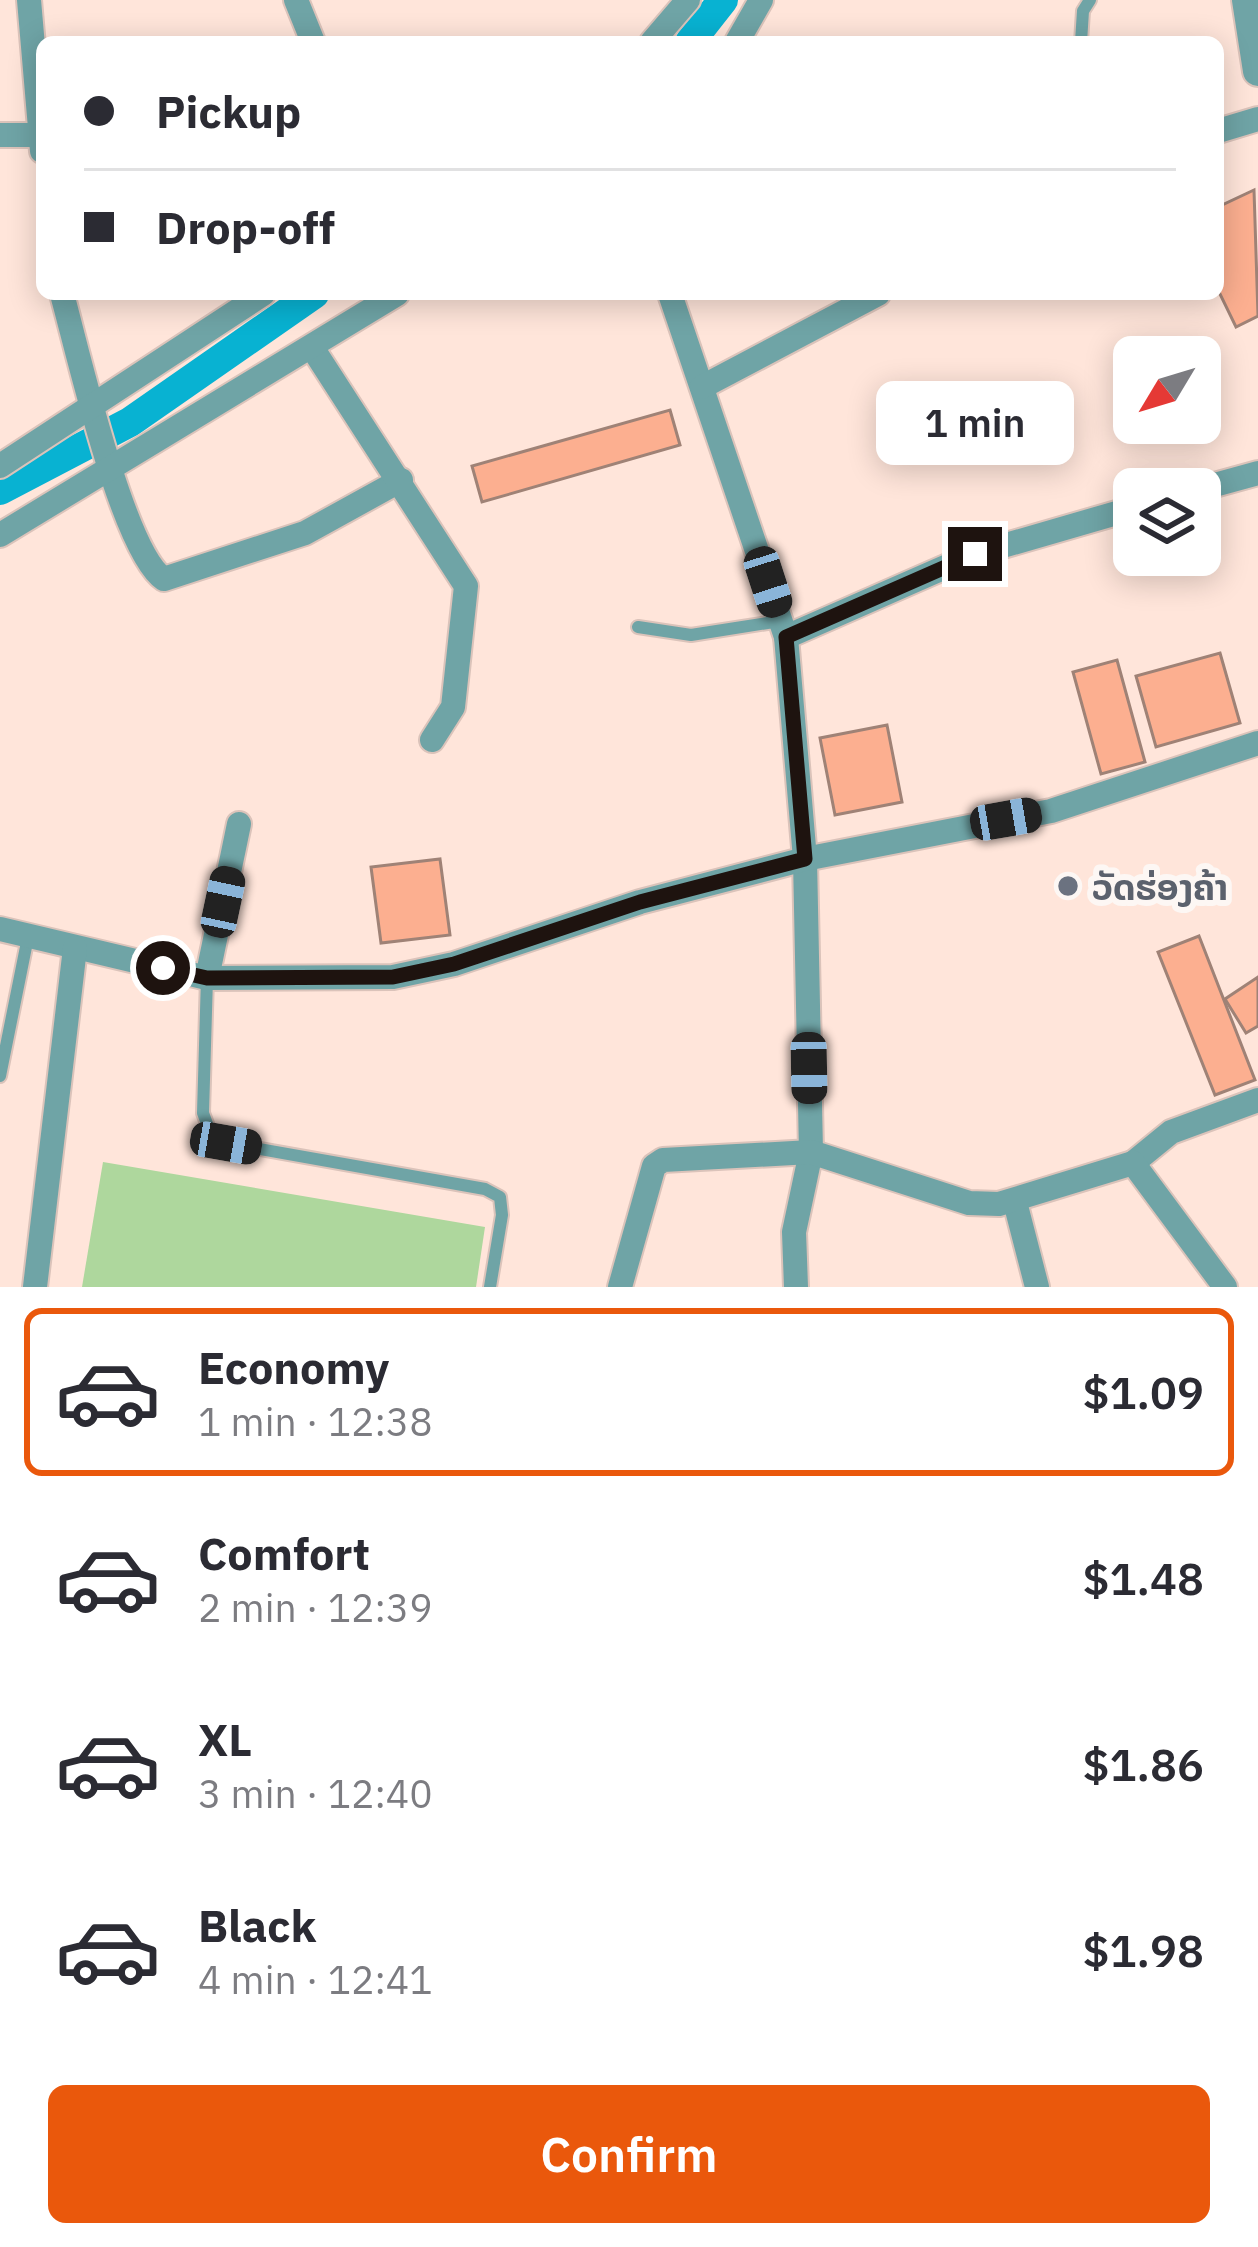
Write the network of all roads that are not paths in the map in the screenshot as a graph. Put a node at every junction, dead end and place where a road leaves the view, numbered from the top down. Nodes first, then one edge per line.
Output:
1 (29, 0) edge
2 (296, 0) edge
3 (688, 0) edge
4 (761, 0) edge
5 (1090, 0) edge
6 (1246, 0) edge
7 (311, 36) edge
8 (657, 36) edge
9 (740, 36) edge
10 (1081, 36) edge
11 (36, 51) edge
12 (1258, 70) edge
13 (1258, 119) edge
14 (1224, 129) edge
15 (0, 135) edge
16 (36, 142) edge
17 (64, 300) edge
18 (254, 300) edge
19 (389, 300) edge
20 (672, 300) edge
21 (867, 300) edge
22 (313, 349) junction
23 (702, 388) junction
24 (96, 415) junction
25 (108, 463) junction
26 (0, 466) edge
27 (1258, 473) edge
28 (401, 480) junction
29 (1221, 483) edge
30 (1113, 514) edge
31 (0, 535) edge
32 (638, 627) dead end
33 (783, 629) junction
34 (432, 740) dead end
35 (1258, 742) edge
36 (239, 824) dead end
37 (805, 859) junction
38 (0, 929) edge
39 (28, 937) junction
40 (75, 948) junction
41 (207, 978) junction
42 (0, 1076) edge
43 (1258, 1100) edge
44 (811, 1152) junction
45 (1133, 1163) junction
46 (1015, 1202) junction
47 (35, 1287) edge
48 (490, 1287) edge
49 (620, 1287) edge
50 (796, 1287) edge
51 (1037, 1287) edge
52 (1225, 1287) edge

1 - 11 street
2 - 7 street
3 - 8 street
4 - 9 street
5 - 10 lane
6 - 12 street
13 - 14 street
15 - 16 street
17 - 24 street
18 - 24 street
19 - 22 street
20 - 23 street
21 - 23 street
22 - 25 street
22 - 28 street
23 - 33 street
24 - 25 street
24 - 26 street
25 - 28 street
25 - 31 street
27 - 29 street
28 - 34 street
30 - 33 street
32 - 33 lane
33 - 37 street
35 - 37 street
36 - 41 street
37 - 41 street
37 - 44 street
38 - 39 street
39 - 40 street
39 - 42 lane
40 - 41 street
40 - 47 street
41 - 48 lane
43 - 45 street
44 - 46 street
44 - 49 street
44 - 50 street
45 - 46 street
45 - 52 street
46 - 51 street

